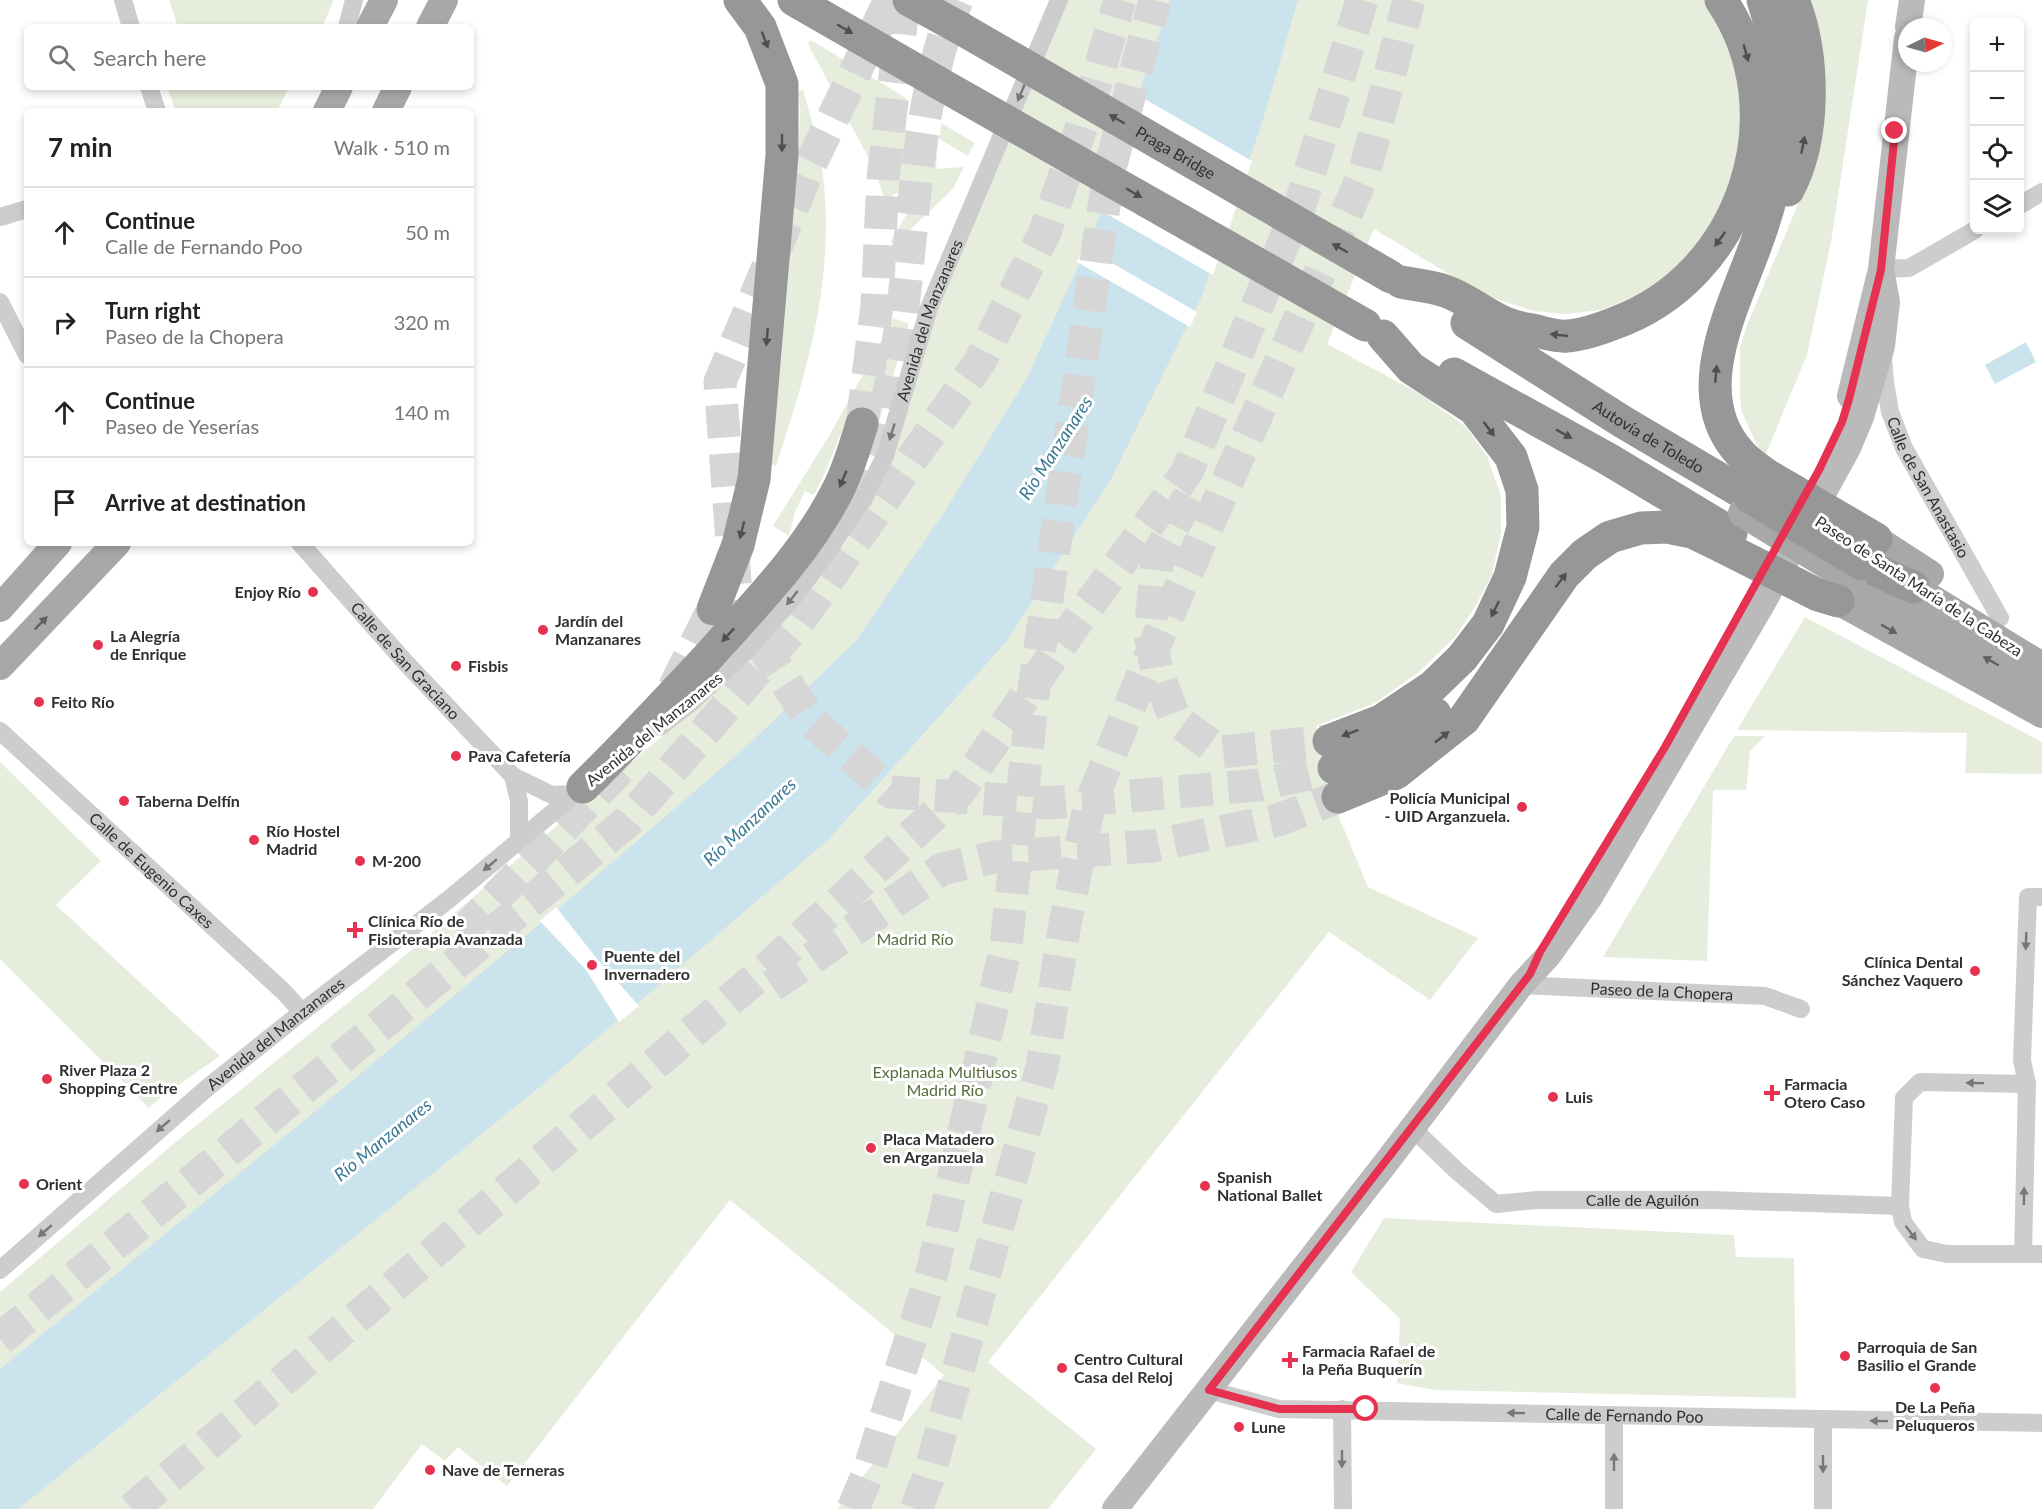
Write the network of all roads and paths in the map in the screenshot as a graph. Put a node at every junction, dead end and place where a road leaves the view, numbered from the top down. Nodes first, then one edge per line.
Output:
1 (123, 0) edge
2 (354, 0) edge
3 (384, 0) edge
4 (444, 0) edge
5 (740, 0) edge
6 (794, 0) edge
7 (909, 0) edge
8 (1059, 0) edge
9 (1721, 0) edge
10 (1762, 0) edge
11 (1793, 0) edge
12 (1912, 0) edge
13 (1909, 18) edge
14 (130, 24) edge
15 (348, 24) edge
16 (372, 24) edge
17 (432, 24) edge
18 (1903, 72) edge
19 (150, 90) edge
20 (327, 90) edge
21 (338, 90) edge
22 (396, 90) edge
23 (156, 108) edge
24 (321, 108) edge
25 (328, 108) edge
26 (388, 108) edge
27 (2042, 192) edge
28 (2024, 202) edge
29 (24, 210) edge
30 (0, 217) edge
31 (1970, 233) edge
32 (1752, 255) junction
33 (1881, 270) junction
34 (1396, 279) junction
35 (0, 302) edge
36 (1374, 330) junction
37 (1882, 346) junction
38 (24, 349) edge
39 (862, 424) tunnel mouth
40 (1745, 508) junction
41 (55, 546) edge
42 (114, 546) edge
43 (303, 546) edge
44 (1783, 550) junction
45 (1860, 568) junction
46 (1913, 587) joint
47 (0, 608) edge
48 (713, 609) tunnel mouth
49 (2000, 618) junction
50 (2042, 650) edge
51 (0, 666) edge
52 (2042, 666) edge
53 (2042, 690) edge
54 (2042, 714) edge
55 (0, 731) edge
56 (513, 776) junction
57 (579, 790) junction
58 (519, 840) junction
59 (2042, 897) edge
60 (1526, 979) junction
61 (1801, 1009) dead end
62 (302, 1012) junction
63 (2027, 1084) junction
64 (1412, 1128) junction
65 (1900, 1206) junction
66 (2042, 1248) edge
67 (2023, 1254) junction
68 (2042, 1254) edge
69 (0, 1270) edge
70 (1209, 1390) junction
71 (1342, 1409) junction
72 (1614, 1415) junction
73 (1823, 1420) junction
74 (2042, 1423) edge
75 (1115, 1509) edge
76 (1342, 1509) edge
77 (1614, 1509) edge
78 (1823, 1509) edge

1 - 14 street
2 - 15 street
3 - 16 main road
4 - 17 main road
5 -> 48 highway
6 -> 36 highway, bridge
34 -> 7 highway, Praga Bridge, bridge
8 -> 57 street, Avenida del Manzanares
9 -> 34 highway
10 - 32 highway
32 -> 11 highway
12 - 13 street
18 - 33 street
19 - 23 street
20 - 24 street
21 - 25 main road
22 - 26 main road
27 - 28 street
29 - 30 street
31 - 33 street
40 -> 32 highway
33 - 37 street
33 - 44 street
34 - 40 highway, Autovía de Toledo
35 - 38 street
36 -> 40 highway, Autovía de Toledo
36 -> 40 highway
37 - 44 street
37 - 49 street, Calle de San Anastasio
39 -> 57 highway
40 - 45 highway, Autovía de Toledo, bridge
40 - 45 highway, Autovía de Toledo, bridge
41 - 47 main road
51 -> 42 main road
43 - 56 street, Calle de San Graciano
44 - 60 street
45 - 46 highway, Autovía de Toledo
45 - 49 main road
53 -> 45 main road, Paseo de Santa María de la Cabeza
45 -> 54 main road
46 - 52 main road, Paseo de Santa María de la Cabeza
49 - 50 main road
55 - 62 street, Calle de Eugenio Caxes
56 - 57 street, Calle de San Graciano
56 - 58 street
57 - 58 street, Avenida del Manzanares
58 -> 62 street, Avenida del Manzanares
59 -> 63 street
60 - 61 street, Paseo de la Chopera
60 - 64 street
62 -> 69 street, Avenida del Manzanares
63 -> 65 street
67 -> 63 street
64 - 65 street, Calle de Aguilón
64 - 70 street
65 -> 67 street
66 - 68 street
67 - 68 street
70 - 71 street, Calle de Fernando Poo
70 - 75 street
72 -> 71 street, Calle de Fernando Poo
71 -> 76 street
72 - 73 street, Calle de Fernando Poo
77 -> 72 street
74 -> 73 street, Calle de Fernando Poo
73 -> 78 street

